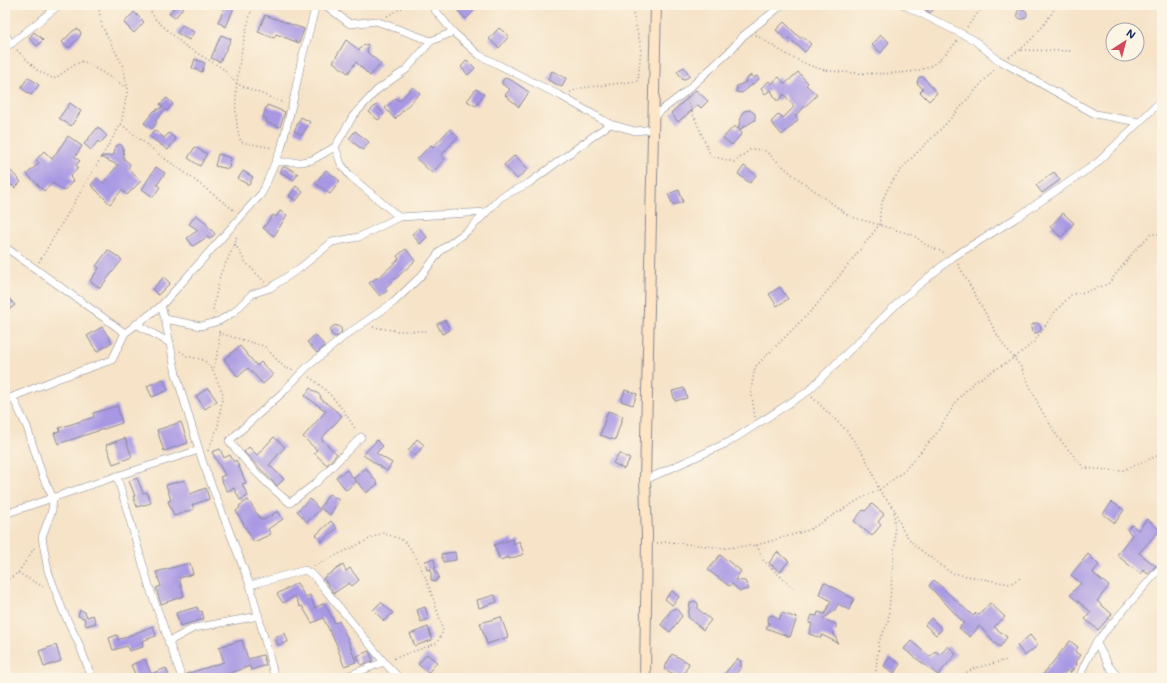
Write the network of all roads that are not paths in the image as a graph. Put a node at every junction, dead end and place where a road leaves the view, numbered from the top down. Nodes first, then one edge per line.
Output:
1 (59, 5) edge
2 (316, 5) edge
3 (325, 5) edge
4 (431, 5) edge
5 (656, 5) edge
6 (782, 5) edge
7 (904, 5) edge
8 (1160, 5) edge
9 (1162, 8) edge
10 (453, 32) junction
11 (5, 34) edge
12 (431, 41) junction
13 (8, 45) edge
14 (1162, 100) edge
15 (1152, 109) junction
16 (1162, 110) edge
17 (654, 116) junction
18 (1138, 122) junction
19 (610, 124) junction
20 (654, 129) junction
21 (335, 147) junction
22 (277, 162) junction
23 (486, 212) junction
24 (399, 217) junction
25 (5, 247) edge
26 (161, 306) junction
27 (165, 319) junction
28 (136, 324) junction
29 (125, 333) junction
30 (170, 342) junction
31 (13, 398) junction
32 (5, 400) edge
33 (361, 437) dead end
34 (199, 450) junction
35 (117, 476) junction
36 (645, 480) junction
37 (53, 498) junction
38 (5, 514) edge
39 (1162, 566) edge
40 (250, 585) junction
41 (259, 616) junction
42 (168, 642) junction
43 (1096, 642) junction
44 (384, 662) junction
45 (92, 678) edge
46 (182, 678) edge
47 (275, 678) edge
48 (342, 678) edge
49 (399, 678) edge
50 (645, 678) edge
51 (1080, 678) edge
52 (1119, 678) edge

1 - 13 street
2 - 22 street
3 - 12 street
4 - 10 street
5 - 17 main road
6 - 17 street
7 - 18 street
8 - 9 street
10 - 12 street
10 - 19 street
11 - 13 street
12 - 21 street
14 - 15 street
15 - 16 street
15 - 18 street
17 - 20 main road
18 - 36 street
19 - 20 street
19 - 23 street
20 - 36 main road
21 - 22 street
21 - 24 street
22 - 26 street
23 - 24 street
23 - 33 street
24 - 27 street
25 - 29 street
26 - 27 street
26 - 28 street
27 - 30 street
28 - 29 street
28 - 30 street
29 - 31 street
30 - 34 street
31 - 32 street
31 - 37 street
34 - 35 street
34 - 40 street
35 - 37 street
35 - 42 street
36 - 50 main road
37 - 38 street
37 - 45 street
39 - 43 street
40 - 41 street
40 - 44 street
41 - 42 street
41 - 47 street
42 - 46 street
43 - 51 street
43 - 52 street
44 - 48 street
44 - 49 street

